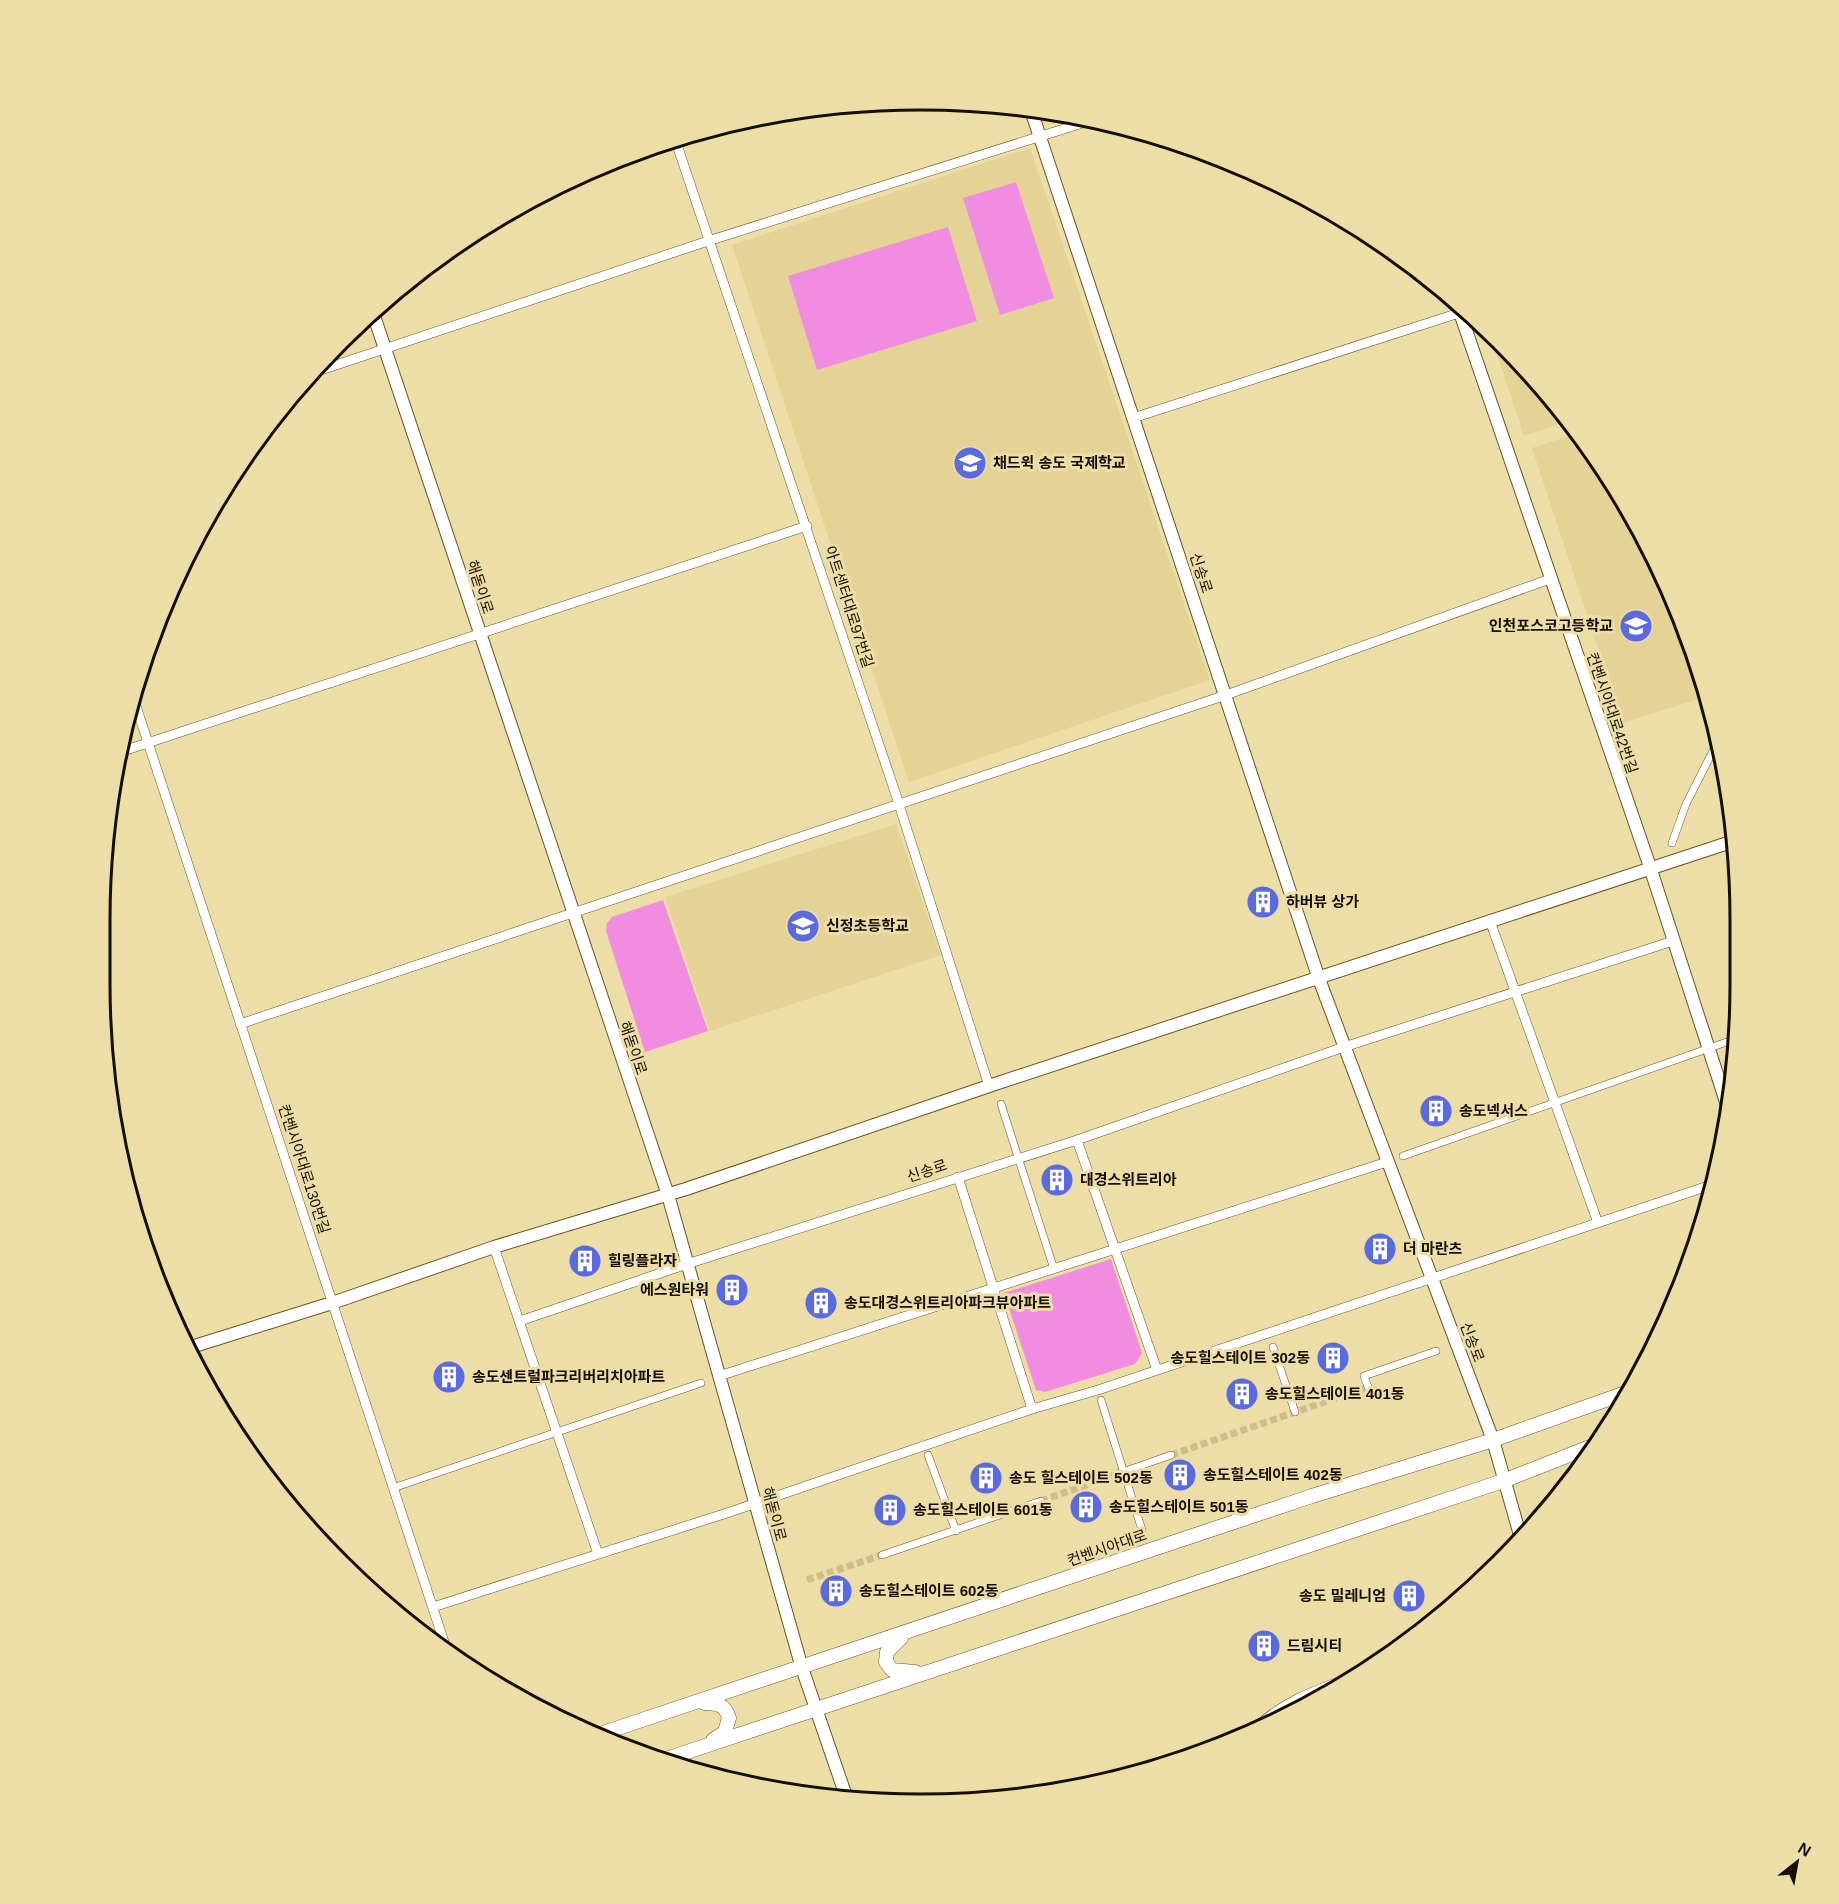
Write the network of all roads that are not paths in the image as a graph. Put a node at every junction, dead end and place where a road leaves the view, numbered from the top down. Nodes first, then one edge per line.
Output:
1 (1034, 117) edge
2 (1075, 125) edge
3 (1040, 136) junction
4 (677, 147) edge
5 (708, 242) junction
6 (1457, 314) edge
7 (1460, 317) edge
8 (375, 320) edge
9 (385, 350) junction
10 (327, 368) edge
11 (1134, 418) junction
12 (807, 526) junction
13 (1550, 579) junction
14 (479, 633) junction
15 (1226, 695) junction
16 (137, 710) edge
17 (148, 743) junction
18 (128, 750) edge
19 (1712, 753) edge
20 (899, 803) junction
21 (1672, 843) dead end
22 (1726, 844) edge
23 (1650, 867) junction
24 (573, 914) junction
25 (1490, 921) junction
26 (1673, 941) junction
27 (1319, 979) junction
28 (1514, 992) junction
29 (240, 1024) junction
30 (1728, 1042) edge
31 (1344, 1047) junction
32 (1708, 1049) junction
33 (989, 1086) junction
34 (1723, 1092) edge
35 (1001, 1104) dead end
36 (1554, 1104) junction
37 (1077, 1140) junction
38 (1403, 1156) dead end
39 (1018, 1158) junction
40 (1387, 1162) junction
41 (958, 1177) junction
42 (1704, 1188) edge
43 (668, 1195) junction
44 (1598, 1223) junction
45 (495, 1247) junction
46 (1114, 1249) junction
47 (687, 1264) junction
48 (1054, 1269) junction
49 (1431, 1279) junction
50 (993, 1288) junction
51 (332, 1303) junction
52 (520, 1321) junction
53 (195, 1346) edge
54 (1273, 1347) dead end
55 (1436, 1351) dead end
56 (1157, 1370) junction
57 (719, 1376) junction
58 (701, 1383) dead end
59 (1368, 1387) tunnel mouth
60 (1617, 1396) edge
61 (1101, 1400) dead end
62 (1032, 1409) junction
63 (1295, 1412) dead end
64 (557, 1432) junction
65 (1493, 1440) junction
66 (1583, 1449) edge
67 (928, 1455) dead end
68 (1171, 1455) tunnel mouth
69 (1117, 1474) tunnel mouth
70 (1503, 1481) junction
71 (393, 1488) junction
72 (1041, 1501) tunnel mouth
73 (756, 1504) junction
74 (1518, 1529) edge
75 (1142, 1530) dead end
76 (956, 1531) junction
77 (598, 1554) junction
78 (882, 1555) tunnel mouth
79 (433, 1607) junction
80 (915, 1630) junction
81 (444, 1640) edge
82 (802, 1668) junction
83 (926, 1672) junction
84 (1320, 1688) edge
85 (689, 1706) junction
86 (815, 1708) junction
87 (1267, 1716) edge
88 (607, 1732) edge
89 (707, 1745) junction
90 (674, 1756) edge
91 (844, 1791) edge

1 - 3 street, 신송로
2 - 3 street
3 - 5 street
3 - 11 street, 신송로
4 - 5 street, 아트센터대로97번길
5 - 9 street
5 - 12 street, 아트센터대로97번길
6 - 11 street
7 - 13 street, 컨벤시아대로42번길
8 - 9 street, 해돋이로
9 - 10 street
9 - 14 street, 해돋이로
11 - 15 street, 신송로
12 - 14 street
12 - 20 street, 아트센터대로97번길
13 - 15 street
13 - 23 street, 컨벤시아대로42번길
14 - 17 street
14 - 24 street, 해돋이로
15 - 20 street
15 - 27 street, 신송로
16 - 17 street, 컨벤시아대로130번길
17 - 18 street
17 - 29 street, 컨벤시아대로130번길
19 - 21 street
20 - 24 street
20 - 33 street, 아트센터대로97번길
22 - 23 street
23 - 25 street
23 - 26 street, 컨벤시아대로42번길
24 - 29 street
24 - 43 street, 해돋이로
25 - 27 street
25 - 28 street
26 - 28 street
26 - 32 street, 컨벤시아대로42번길
27 - 31 street, 신송로
27 - 33 street
28 - 31 street
28 - 36 street
29 - 51 street, 컨벤시아대로130번길
30 - 32 street
31 - 37 street, 신송로
31 - 40 street, 신송로
32 - 34 street, 컨벤시아대로42번길
32 - 36 street
33 - 43 street
35 - 39 street
36 - 38 street
36 - 44 street
37 - 39 street, 신송로
37 - 46 street
39 - 41 street, 신송로
39 - 48 street
40 - 46 street
40 - 49 street, 신송로
41 - 47 street, 신송로
41 - 50 street
42 - 44 street
43 - 45 street
43 - 47 street, 해돋이로
44 - 49 street
45 - 51 street
45 - 52 street
46 - 48 street
46 - 56 street
47 - 52 street, 신송로
47 - 57 street, 해돋이로
48 - 50 street
49 - 56 street
49 - 65 street, 신송로
50 - 57 street
50 - 62 street
51 - 53 street
51 - 71 street, 컨벤시아대로130번길
52 - 64 street
54 - 63 street
55 - 59 street
56 - 62 street
57 - 73 street, 해돋이로
58 - 64 street
60 - 65 main road, 컨벤시아대로
61 - 75 street
62 - 73 street
64 - 71 street
64 - 77 street
65 - 70 street, 신송로
65 - 80 main road, 컨벤시아대로
66 - 70 main road
67 - 76 street
68 - 69 street
70 - 74 street, 신송로
70 - 83 main road
71 - 79 street, 컨벤시아대로130번길
72 - 76 street
73 - 77 street
73 - 82 street, 해돋이로
76 - 78 street
77 - 79 street
79 - 81 street, 컨벤시아대로130번길
80 - 82 main road, 컨벤시아대로
80 - 83 main road
82 - 85 main road, 컨벤시아대로
82 - 86 street, 해돋이로
83 - 86 main road
84 - 87 street
85 - 88 main road, 컨벤시아대로
85 - 89 main road
86 - 89 main road
86 - 91 street, 해돋이로
89 - 90 main road

